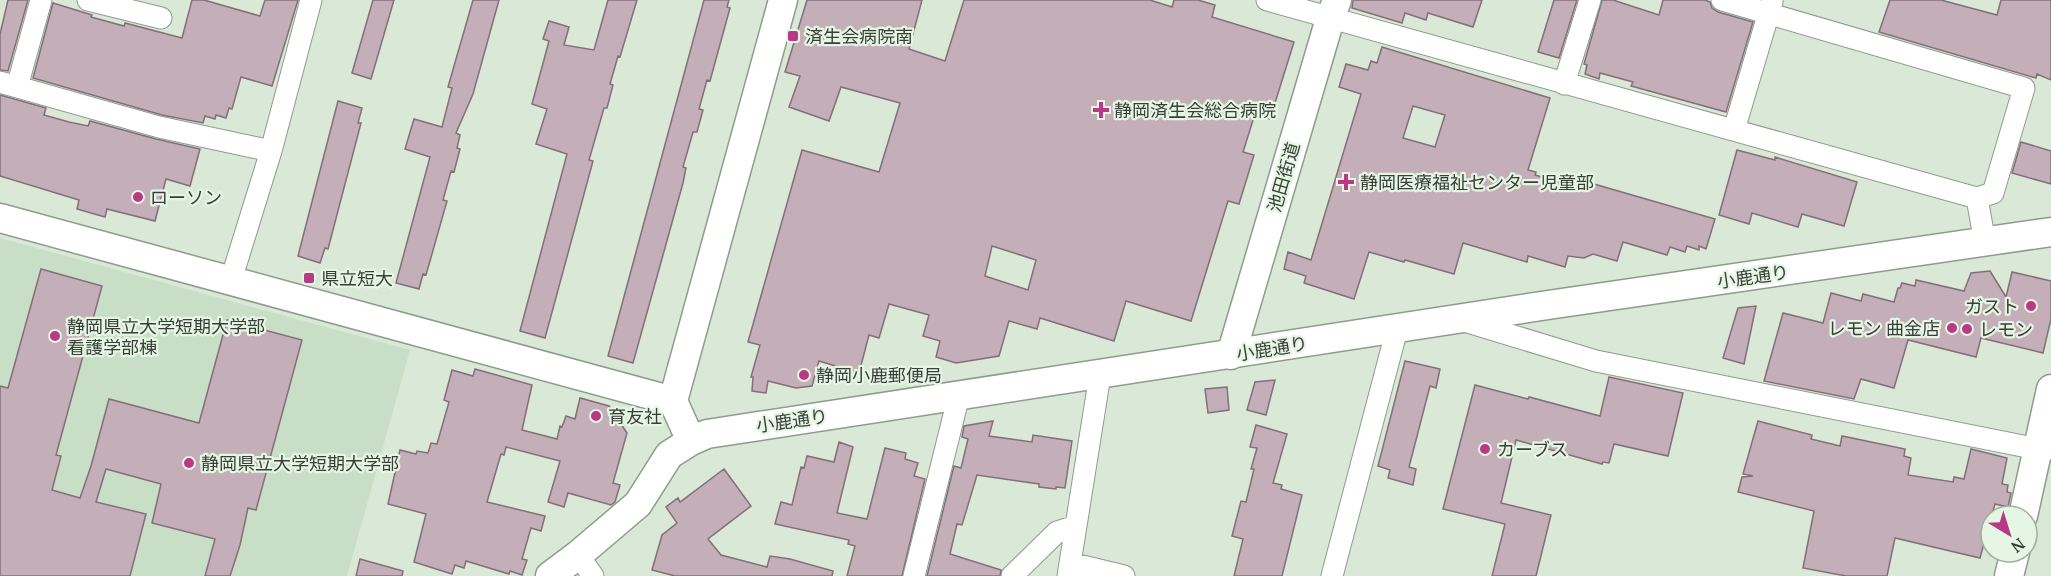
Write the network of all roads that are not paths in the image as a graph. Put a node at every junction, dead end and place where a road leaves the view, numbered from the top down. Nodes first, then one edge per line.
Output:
1 (41, 0) edge
2 (88, 0) edge
3 (311, 0) edge
4 (783, 0) edge
5 (1267, 0) edge
6 (1590, 0) edge
7 (1722, 0) edge
8 (1770, 7) edge
9 (1334, 9) edge
10 (161, 18) dead end
11 (1564, 84) junction
12 (9, 85) edge
13 (1734, 130) junction
14 (271, 151) junction
15 (1977, 198) junction
16 (0, 218) edge
17 (2051, 232) edge
18 (1985, 243) junction
19 (231, 280) junction
20 (1458, 319) junction
21 (1397, 329) junction
22 (1231, 355) junction
23 (1100, 375) junction
24 (2051, 389) edge
25 (959, 395) junction
26 (673, 401) junction
27 (691, 441) junction
28 (2044, 449) edge
29 (2027, 504) edge
30 (1076, 526) junction
31 (586, 566) edge
32 (1069, 570) edge
33 (550, 576) edge
34 (914, 576) edge
35 (1012, 576) edge
36 (1124, 576) edge
37 (1332, 576) edge

1 - 12 street
2 - 10 street
3 - 14 street
4 - 26 street
5 - 9 street
6 - 11 street
7 - 8 street
8 - 13 street
8 - 15 street
9 - 11 street
9 - 22 street, 池田街道
11 - 13 street
12 - 14 street
13 - 15 street
14 - 19 street
15 - 18 street
16 - 19 street
17 - 18 street, 小鹿通り
18 - 20 street, 小鹿通り
19 - 26 street
20 - 21 street, 小鹿通り
20 - 28 street
21 - 22 street, 小鹿通り
21 - 37 street
22 - 23 street, 小鹿通り
23 - 25 street, 小鹿通り
23 - 30 street
24 - 28 street
25 - 27 street, 小鹿通り
25 - 34 street
26 - 27 street
27 - 31 street, 小鹿通り
28 - 29 street
30 - 32 street
30 - 35 street
31 - 33 street, 小鹿通り
32 - 36 street

